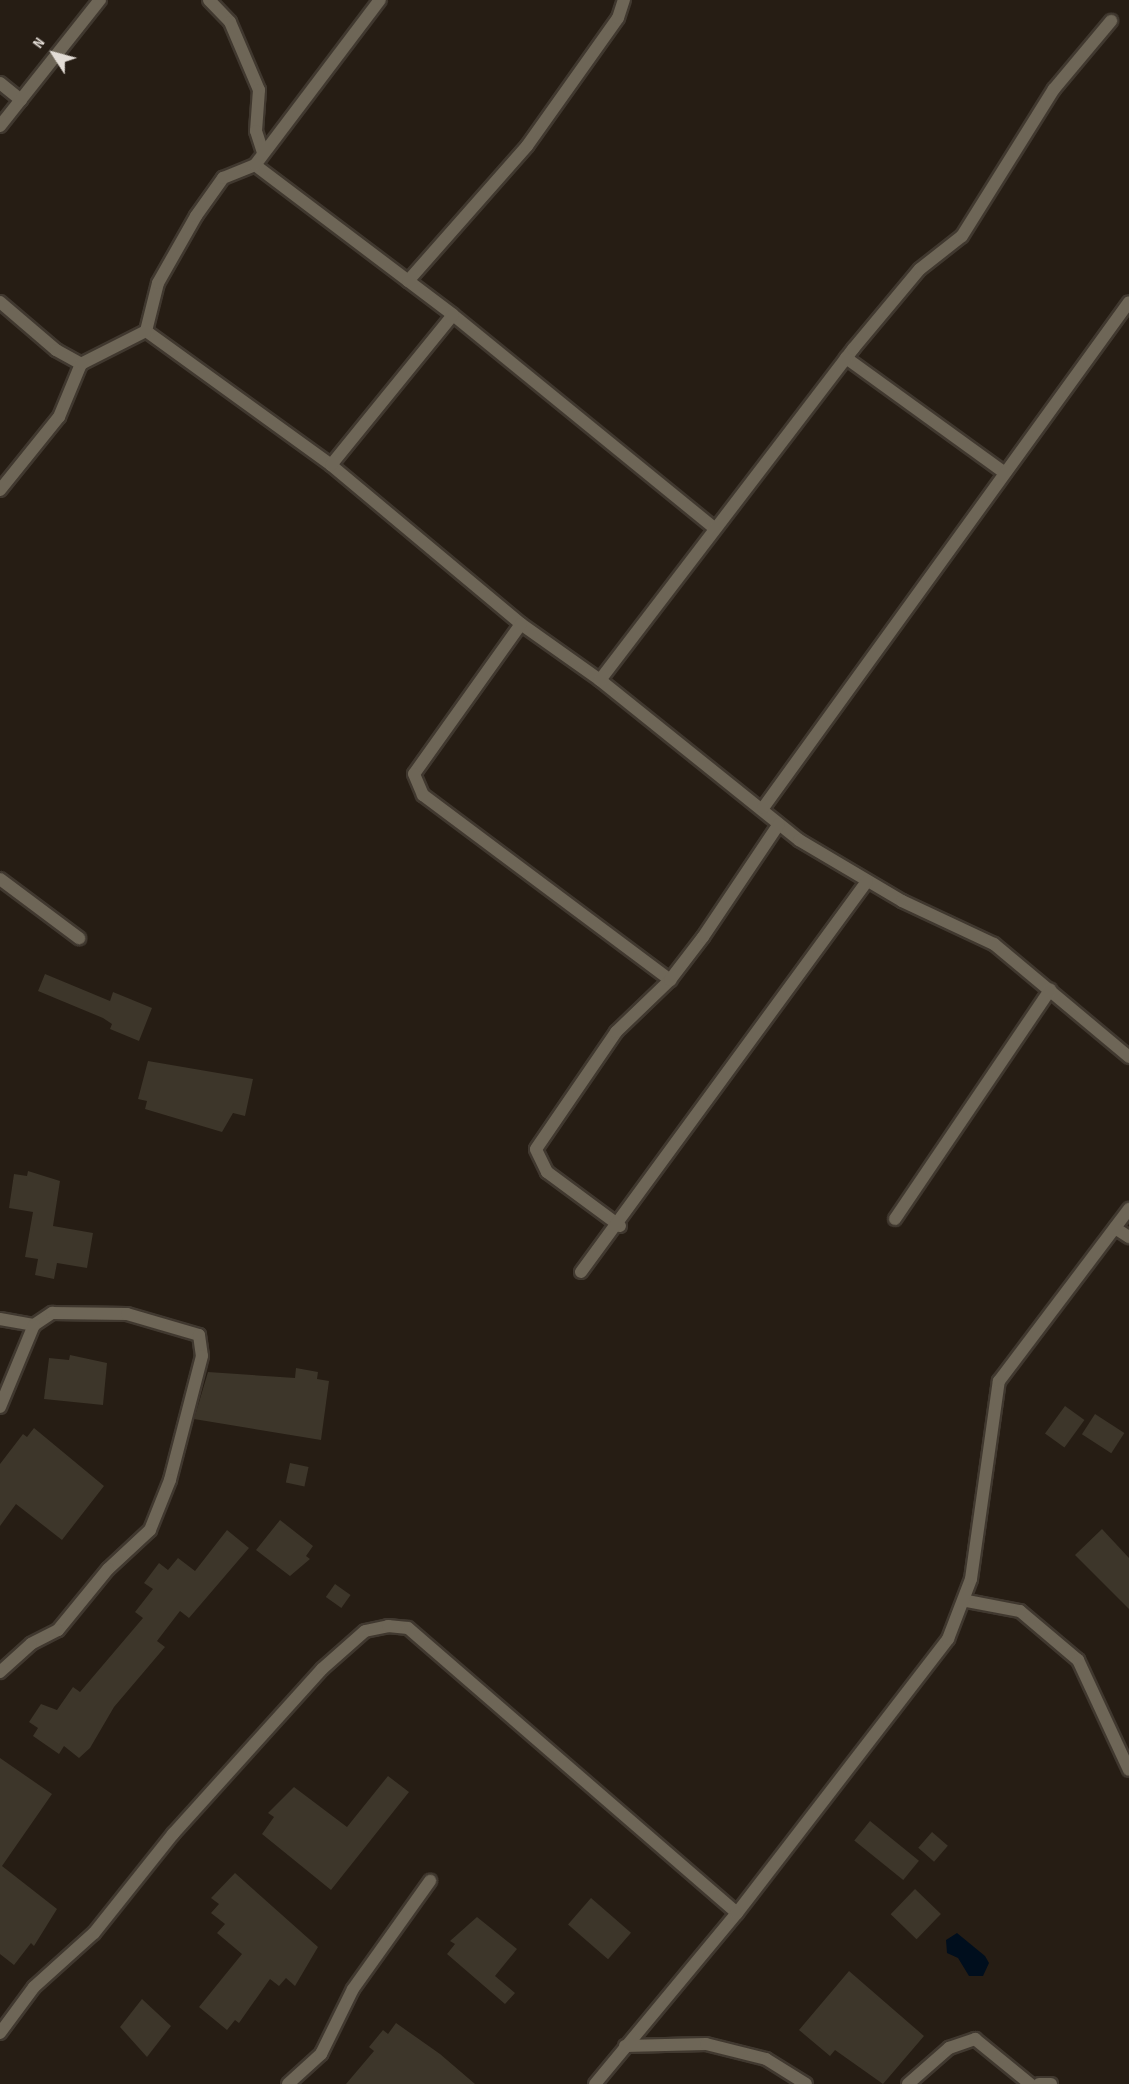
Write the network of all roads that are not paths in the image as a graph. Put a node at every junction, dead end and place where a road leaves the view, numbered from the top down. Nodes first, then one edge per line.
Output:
1 (100, 0) edge
2 (209, 0) edge
3 (380, 0) edge
4 (624, 0) edge
5 (1111, 21) dead end
6 (0, 83) edge
7 (21, 100) junction
8 (0, 126) edge
9 (263, 153) junction
10 (255, 165) junction
11 (408, 281) junction
12 (0, 302) edge
13 (1129, 302) edge
14 (453, 315) junction
15 (146, 331) junction
16 (846, 358) junction
17 (81, 364) junction
18 (331, 465) junction
19 (1005, 473) junction
20 (0, 490) edge
21 (716, 529) junction
22 (521, 624) junction
23 (600, 680) junction
24 (763, 808) junction
25 (779, 824) junction
26 (0, 879) edge
27 (867, 881) junction
28 (79, 938) dead end
29 (670, 980) junction
30 (1050, 990) junction
31 (1129, 1057) edge
32 (1129, 1209) edge
33 (895, 1219) dead end
34 (620, 1226) junction
35 (1116, 1228) junction
36 (1129, 1237) edge
37 (581, 1272) dead end
38 (0, 1319) edge
39 (34, 1325) junction
40 (0, 1407) edge
41 (967, 1601) junction
42 (1, 1666) edge
43 (1129, 1770) edge
44 (430, 1881) dead end
45 (736, 1913) junction
46 (0, 2033) edge
47 (625, 2046) junction
48 (288, 2084) edge
49 (595, 2084) edge
50 (806, 2084) edge
51 (909, 2084) edge
52 (1030, 2084) edge
53 (1039, 2084) edge
54 (1051, 2084) edge

1 - 7 street
2 - 9 street
3 - 9 street
4 - 11 street
5 - 16 street
6 - 7 street
7 - 8 street
9 - 10 street
10 - 11 street
10 - 15 street
11 - 14 street
12 - 17 street
13 - 19 street
14 - 18 street
14 - 21 street
15 - 17 street
15 - 18 street
16 - 19 street
16 - 21 street
17 - 20 street
18 - 22 street
19 - 24 street
21 - 23 street
22 - 23 street
22 - 29 street
23 - 24 street
24 - 25 street
25 - 27 street
25 - 29 street
26 - 28 street
27 - 30 street
27 - 34 street
29 - 34 street
30 - 31 street
30 - 33 street
32 - 35 street
34 - 37 street
35 - 36 street
35 - 41 street
38 - 39 street
39 - 40 street
39 - 42 street
41 - 43 street
41 - 45 street
44 - 48 street
45 - 46 street
45 - 47 street
47 - 49 street
47 - 50 street
51 - 52 street
53 - 54 street

